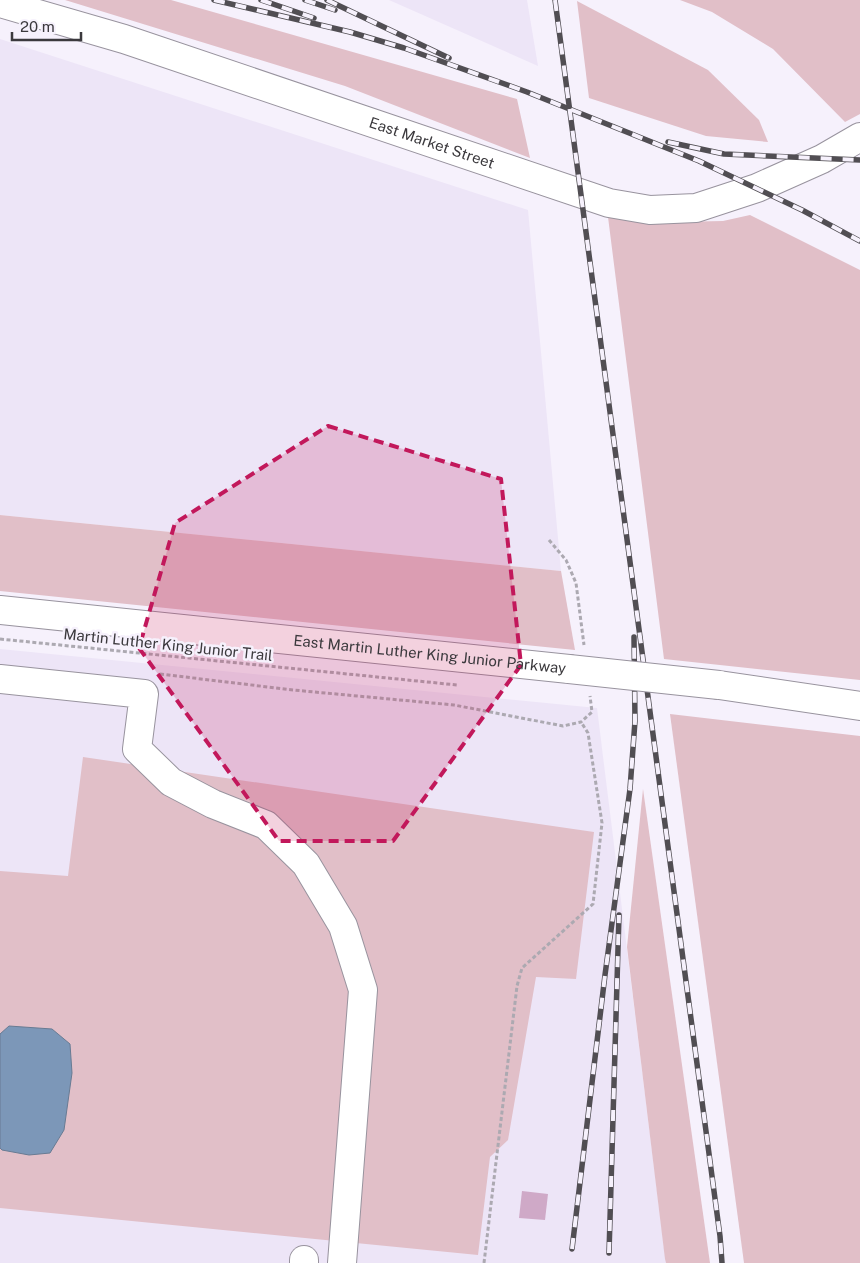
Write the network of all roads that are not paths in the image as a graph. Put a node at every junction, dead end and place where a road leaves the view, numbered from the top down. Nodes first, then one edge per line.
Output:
1 (0, 2) edge
2 (860, 136) edge
3 (0, 610) edge
4 (0, 679) edge
5 (860, 706) edge
6 (342, 1263) edge

1 - 2 street, East Market Street
3 - 5 street, East Martin Luther King Junior Parkway, bridge
4 - 6 street

